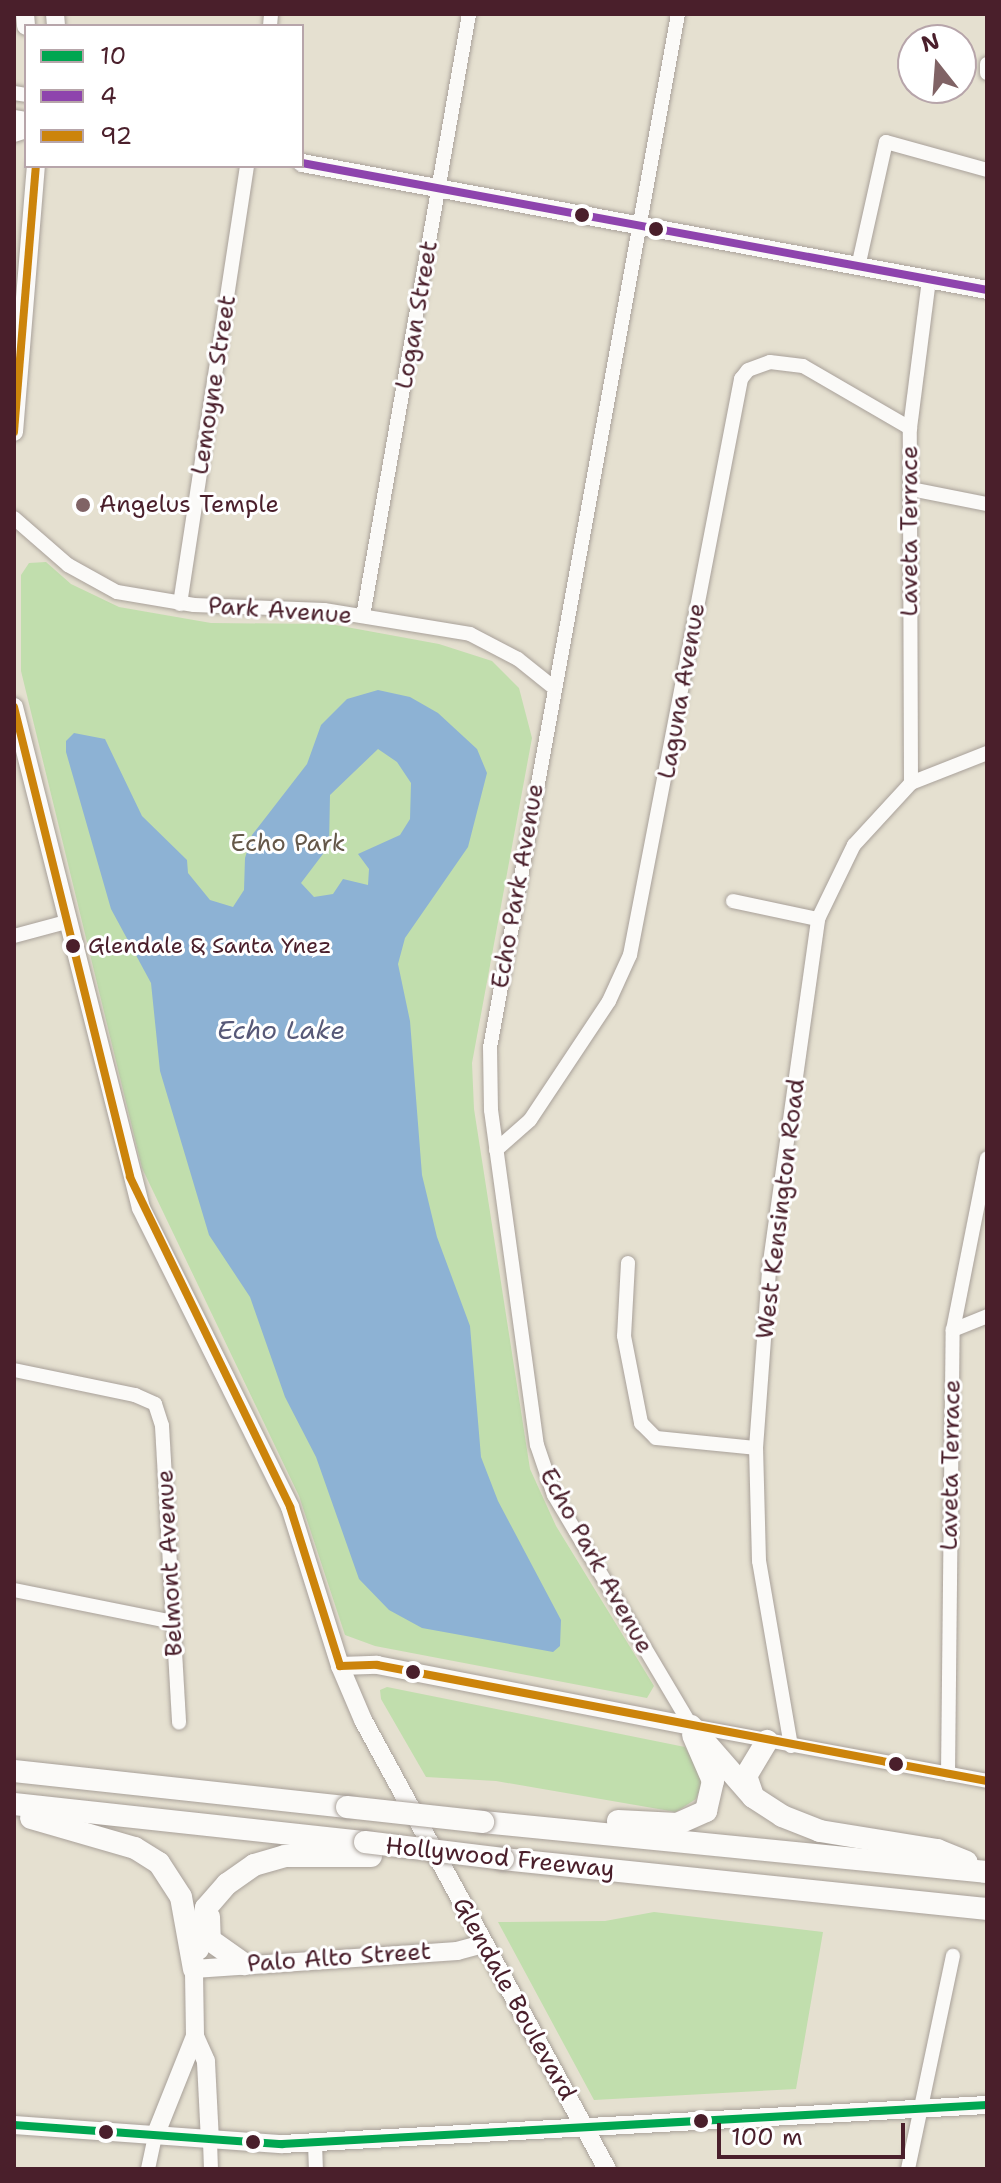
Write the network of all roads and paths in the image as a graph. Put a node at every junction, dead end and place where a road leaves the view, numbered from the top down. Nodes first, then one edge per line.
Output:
1 (469, 14) edge
2 (678, 14) edge
3 (987, 64) edge
4 (987, 73) edge
5 (304, 163) edge
6 (36, 168) edge
7 (247, 168) edge
8 (987, 170) edge
9 (440, 186) junction
10 (642, 226) junction
11 (858, 267) junction
12 (929, 280) junction
13 (987, 290) edge
14 (14, 422) edge
15 (910, 428) junction
16 (14, 432) edge
17 (911, 489) junction
18 (987, 504) edge
19 (14, 518) edge
20 (180, 604) junction
21 (363, 616) junction
22 (553, 687) junction
23 (14, 707) edge
24 (16, 730) edge
25 (987, 753) edge
26 (911, 783) junction
27 (733, 901) dead end
28 (818, 919) junction
29 (66, 922) junction
30 (14, 936) edge
31 (496, 1150) junction
32 (987, 1158) edge
33 (628, 1263) dead end
34 (987, 1316) edge
35 (953, 1330) junction
36 (14, 1370) edge
37 (756, 1448) junction
38 (14, 1590) edge
39 (172, 1622) junction
40 (340, 1666) junction
41 (179, 1723) dead end
42 (691, 1726) junction
43 (767, 1741) junction
44 (791, 1746) junction
45 (14, 1771) edge
46 (948, 1774) junction
47 (987, 1781) edge
48 (753, 1797) junction
49 (14, 1804) edge
50 (14, 1813) edge
51 (483, 1822) junction
52 (369, 1849) junction
53 (987, 1871) edge
54 (227, 1884) junction
55 (987, 1909) edge
56 (484, 1944) junction
57 (953, 1956) dead end
58 (244, 1964) junction
59 (194, 1969) junction
60 (195, 2036) junction
61 (987, 2105) edge
62 (921, 2109) junction
63 (14, 2125) edge
64 (585, 2129) junction
65 (155, 2136) junction
66 (210, 2141) junction
67 (315, 2143) junction
68 (148, 2169) edge
69 (211, 2169) edge
70 (316, 2169) edge
71 (607, 2169) edge
72 (908, 2169) edge

1 - 9 street, Logan Street
2 - 10 street, Echo Park Avenue
3 - 4 street
5 - 9 main road
6 - 14 main road
7 - 20 street, Lemoyne Street
8 - 11 street
9 - 10 main road
9 - 21 street, Logan Street
10 - 11 main road
10 - 22 street, Echo Park Avenue
11 - 12 main road
12 - 13 main road
12 - 15 street, Laveta Terrace
14 - 16 main road
15 - 17 street, Laveta Terrace
15 - 31 street, Laguna Avenue
17 - 18 street
17 - 26 street, Laveta Terrace
19 - 20 street, Park Avenue
20 - 21 street, Park Avenue
21 - 22 street, Park Avenue
22 - 31 street, Echo Park Avenue
23 - 24 main road, Glendale Boulevard
24 - 29 main road, Glendale Boulevard
25 - 26 street, West Kensington Road
26 - 28 street, West Kensington Road
27 - 28 street
28 - 37 street, West Kensington Road
29 - 30 street
29 - 40 main road, Glendale Boulevard
31 - 42 street, Echo Park Avenue
32 - 35 street, Laveta Terrace
33 - 37 street
34 - 35 street
35 - 46 street, Laveta Terrace
36 - 39 street, Belmont Avenue
37 - 44 street, West Kensington Road
38 - 39 street
39 - 41 street, Belmont Avenue
40 - 42 main road
40 - 56 main road, Glendale Boulevard
42 - 43 street
42 - 48 highway
42 - 51 highway
43 - 44 street
43 - 48 highway
44 - 46 street
45 - 51 highway, Hollywood Freeway, bridge
46 - 47 street
48 - 53 highway
49 - 52 highway, Hollywood Freeway
50 - 59 highway
51 - 53 highway, Hollywood Freeway
52 - 54 highway
52 - 55 highway, Hollywood Freeway, bridge
54 - 58 highway
54 - 59 highway
56 - 58 main road, Palo Alto Street
56 - 64 main road, Glendale Boulevard
57 - 62 street
58 - 59 main road, Palo Alto Street
59 - 60 main road
60 - 65 main road
60 - 66 main road
61 - 62 main road
62 - 64 main road
62 - 72 street
63 - 65 main road
64 - 67 main road
64 - 71 main road, Glendale Boulevard
65 - 66 main road
65 - 68 street
66 - 67 main road
66 - 69 street
67 - 70 street

